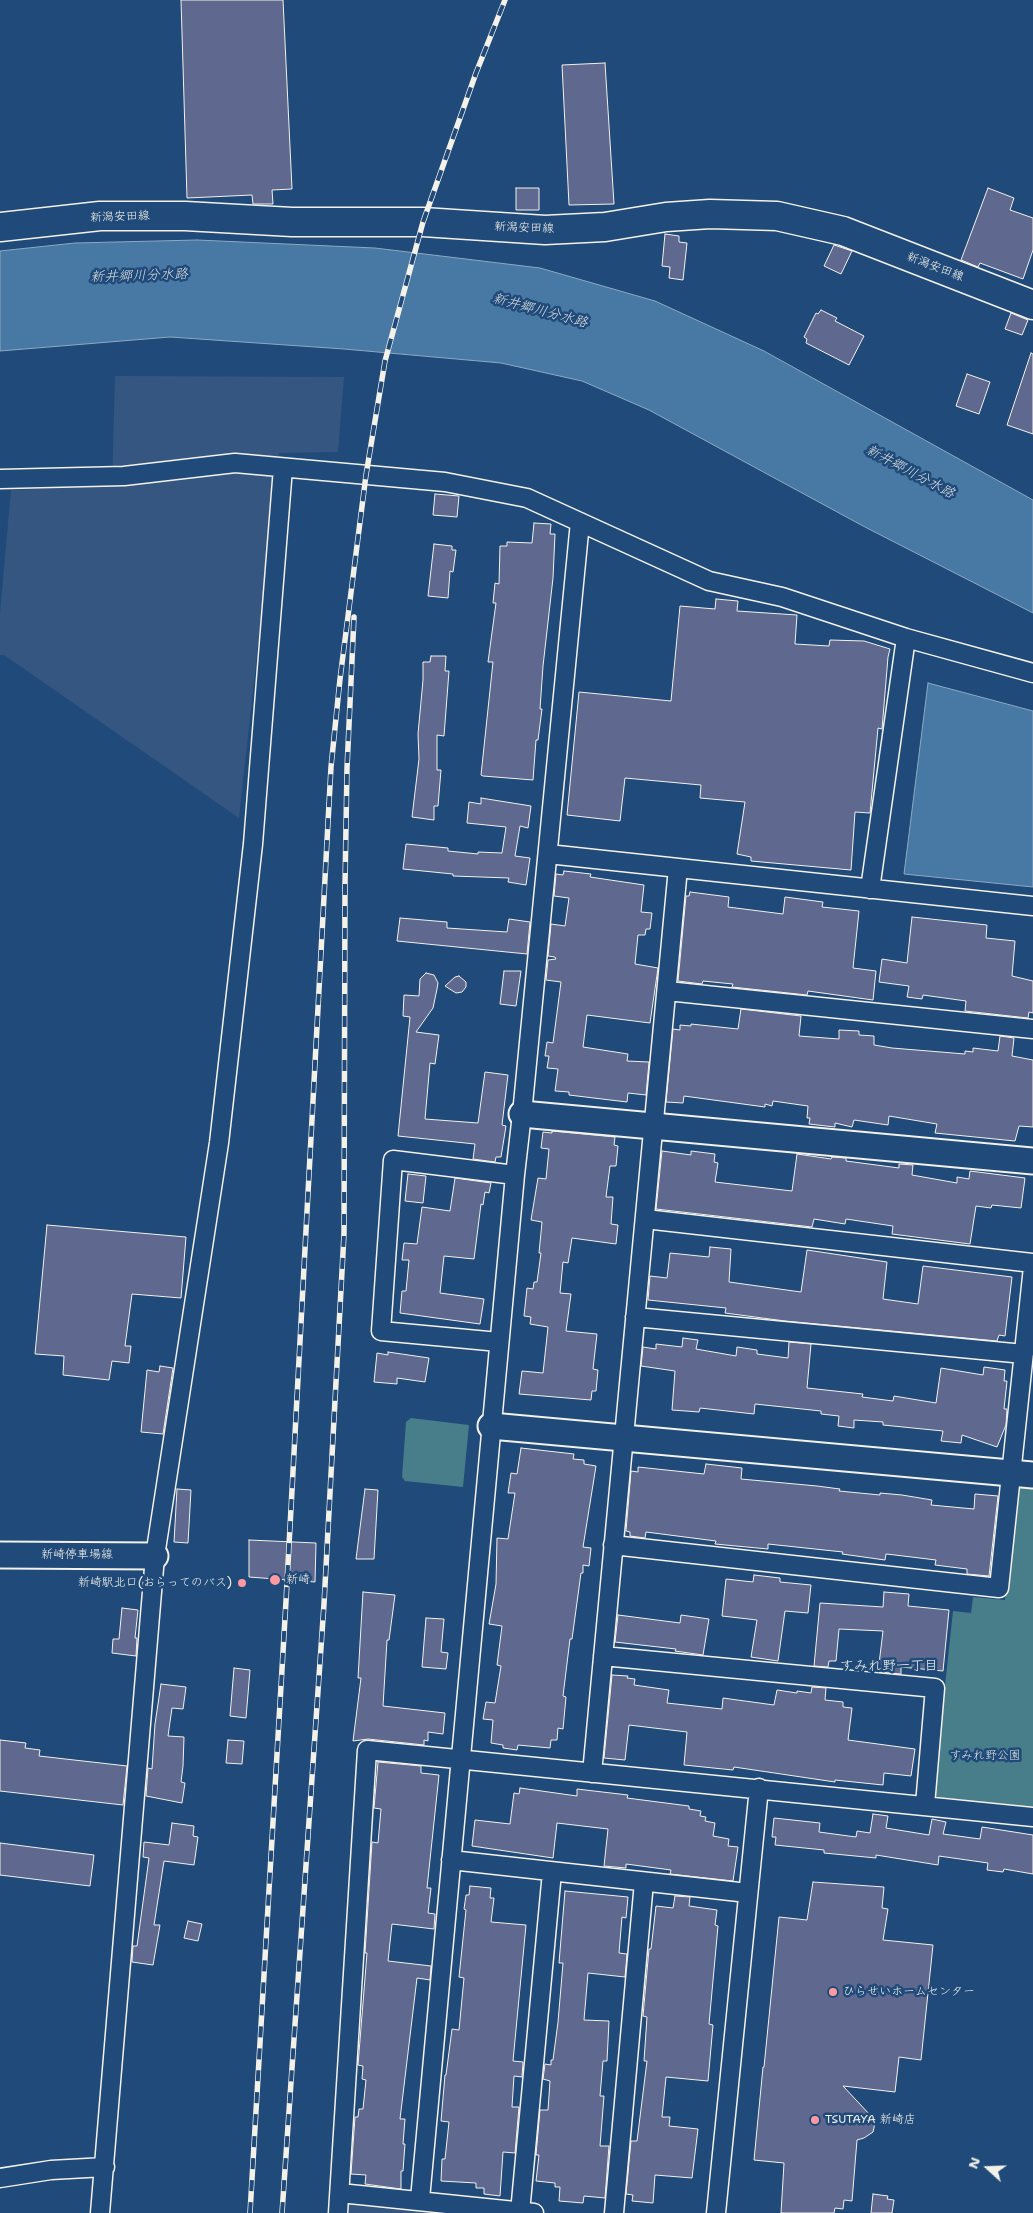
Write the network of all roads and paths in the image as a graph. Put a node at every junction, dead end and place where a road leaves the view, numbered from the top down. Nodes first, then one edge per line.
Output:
1 (0, 227) edge
2 (1033, 305) edge
3 (283, 468) junction
4 (0, 479) edge
5 (580, 522) junction
6 (906, 638) junction
7 (1033, 673) edge
8 (548, 854) junction
9 (678, 868) junction
10 (870, 889) junction
11 (1033, 906) edge
12 (667, 990) junction
13 (1033, 1029) edge
14 (522, 1114) junction
15 (653, 1128) junction
16 (1033, 1161) edge
17 (515, 1175) junction
18 (645, 1220) junction
19 (1033, 1265) edge
20 (635, 1317) junction
21 (499, 1342) junction
22 (1024, 1354) junction
23 (491, 1426) junction
24 (624, 1438) junction
25 (1023, 1474) edge
26 (613, 1546) junction
27 (0, 1555) edge
28 (155, 1556) junction
29 (603, 1656) junction
30 (461, 1760) junction
31 (592, 1773) junction
32 (759, 1788) junction
33 (925, 1805) junction
34 (1033, 1817) edge
35 (452, 1860) junction
36 (552, 1872) junction
37 (644, 1882) junction
38 (748, 1893) junction
39 (105, 2167) junction
40 (0, 2178) edge
41 (340, 2192) junction
42 (420, 2200) junction
43 (527, 2212) edge
44 (100, 2213) edge
45 (338, 2213) edge
46 (614, 2213) edge
47 (716, 2213) edge

1 - 2 main road, 新潟安田線
3 - 4 street
3 - 5 street
3 - 28 street
5 - 6 street
5 - 8 street
6 - 7 street
6 - 10 street
8 - 9 street
8 - 14 street
9 - 10 street
9 - 12 street
10 - 11 street
12 - 13 street
12 - 15 street
14 - 15 street
14 - 17 street
15 - 16 street
15 - 18 street
17 - 21 street
17 - 21 street
18 - 19 street
18 - 20 street
19 - 22 street
20 - 22 street
20 - 24 street
21 - 23 street
22 - 25 street
23 - 24 street
23 - 30 street
24 - 25 street
24 - 26 street
25 - 26 street
26 - 29 street
27 - 28 street, 新崎停車場線
28 - 39 street
29 - 31 street
29 - 33 street
30 - 31 street
30 - 35 street
30 - 41 street
31 - 32 street
32 - 33 street
32 - 38 street
33 - 34 street
35 - 36 street
35 - 42 street
36 - 37 street
36 - 43 street
37 - 38 street
37 - 46 street
38 - 47 street
39 - 40 street
39 - 44 street
41 - 42 street
41 - 45 street
42 - 43 street

